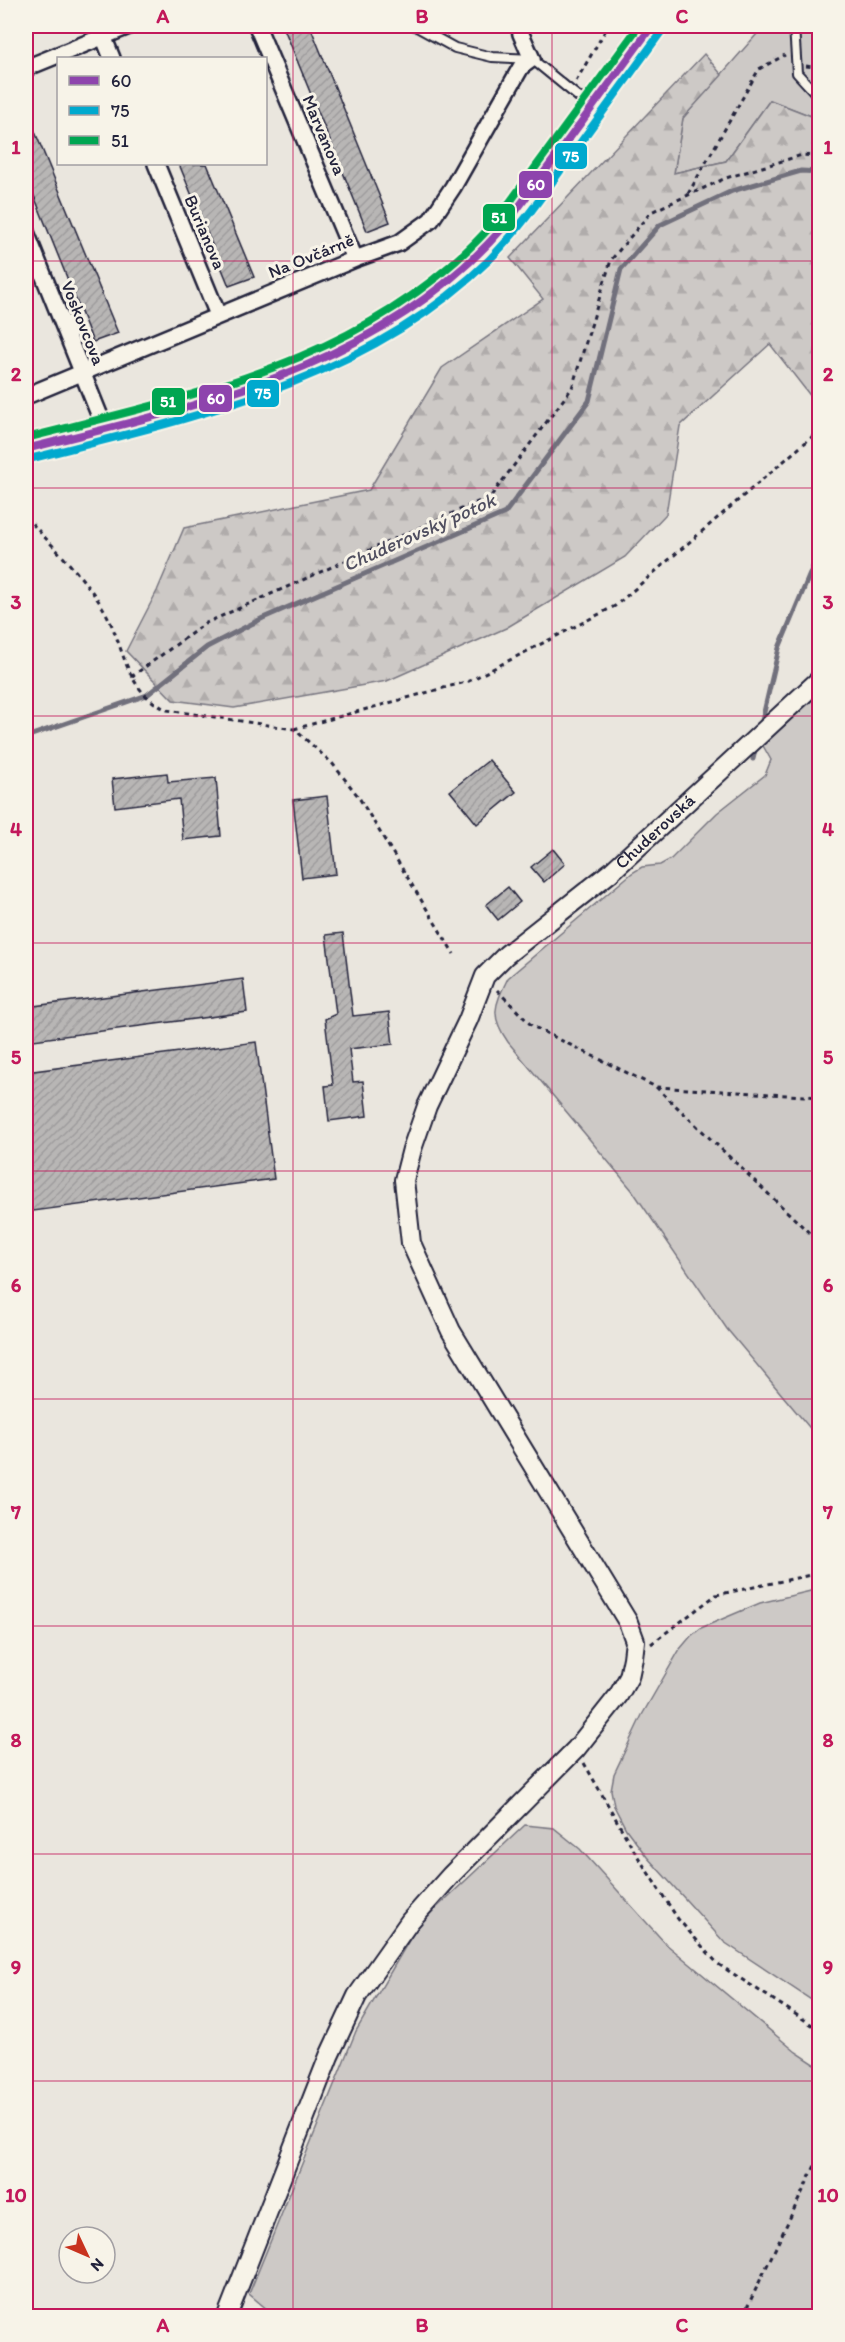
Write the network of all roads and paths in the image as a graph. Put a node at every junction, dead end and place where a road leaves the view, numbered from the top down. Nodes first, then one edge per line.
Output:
1 (129, 26) edge
2 (257, 26) edge
3 (415, 26) edge
4 (519, 26) edge
5 (608, 26) edge
6 (652, 26) edge
7 (673, 26) edge
8 (794, 26) edge
9 (103, 36) junction
10 (665, 37) dead end
11 (795, 49) junction
12 (112, 57) edge
13 (532, 59) junction
14 (26, 68) edge
15 (570, 90) junction
16 (819, 98) edge
17 (592, 108) junction
18 (819, 156) edge
19 (156, 165) edge
20 (688, 195) junction
21 (26, 232) edge
22 (355, 259) junction
23 (219, 315) junction
24 (83, 373) junction
25 (26, 396) edge
26 (105, 429) junction
27 (819, 430) edge
28 (26, 449) edge
29 (26, 516) edge
30 (130, 677) junction
31 (819, 679) edge
32 (294, 729) junction
33 (454, 954) dead end
34 (485, 976) junction
35 (656, 1087) junction
36 (819, 1097) edge
37 (819, 1243) edge
38 (819, 1573) edge
39 (633, 1658) junction
40 (576, 1749) junction
41 (819, 2030) edge
42 (819, 2155) edge
43 (227, 2316) edge
44 (743, 2316) edge

1 - 9 street
2 - 22 street, Marvanova
3 - 13 lane
4 - 13 street
5 - 15 path
6 - 17 street
7 - 10 path
8 - 11 lane
9 - 12 street
9 - 14 street
11 - 16 lane
11 - 20 path
13 - 15 lane
13 - 22 street, Na Ovčárně
15 - 17 lane
17 - 26 street
18 - 20 path
19 - 23 street, Burianova
20 - 30 path
21 - 24 street, Voskovcova
22 - 23 street, Na Ovčárně
23 - 24 street, Na Ovčárně
24 - 25 street, Na Ovčárně
24 - 26 street, Voskovcova
26 - 28 street
27 - 32 path
29 - 30 path
30 - 32 path
31 - 34 street, Chuderovská
32 - 33 path
34 - 35 path
34 - 39 street
35 - 36 path
35 - 37 path
38 - 39 path
39 - 40 street
40 - 41 path
40 - 43 street
42 - 44 path

